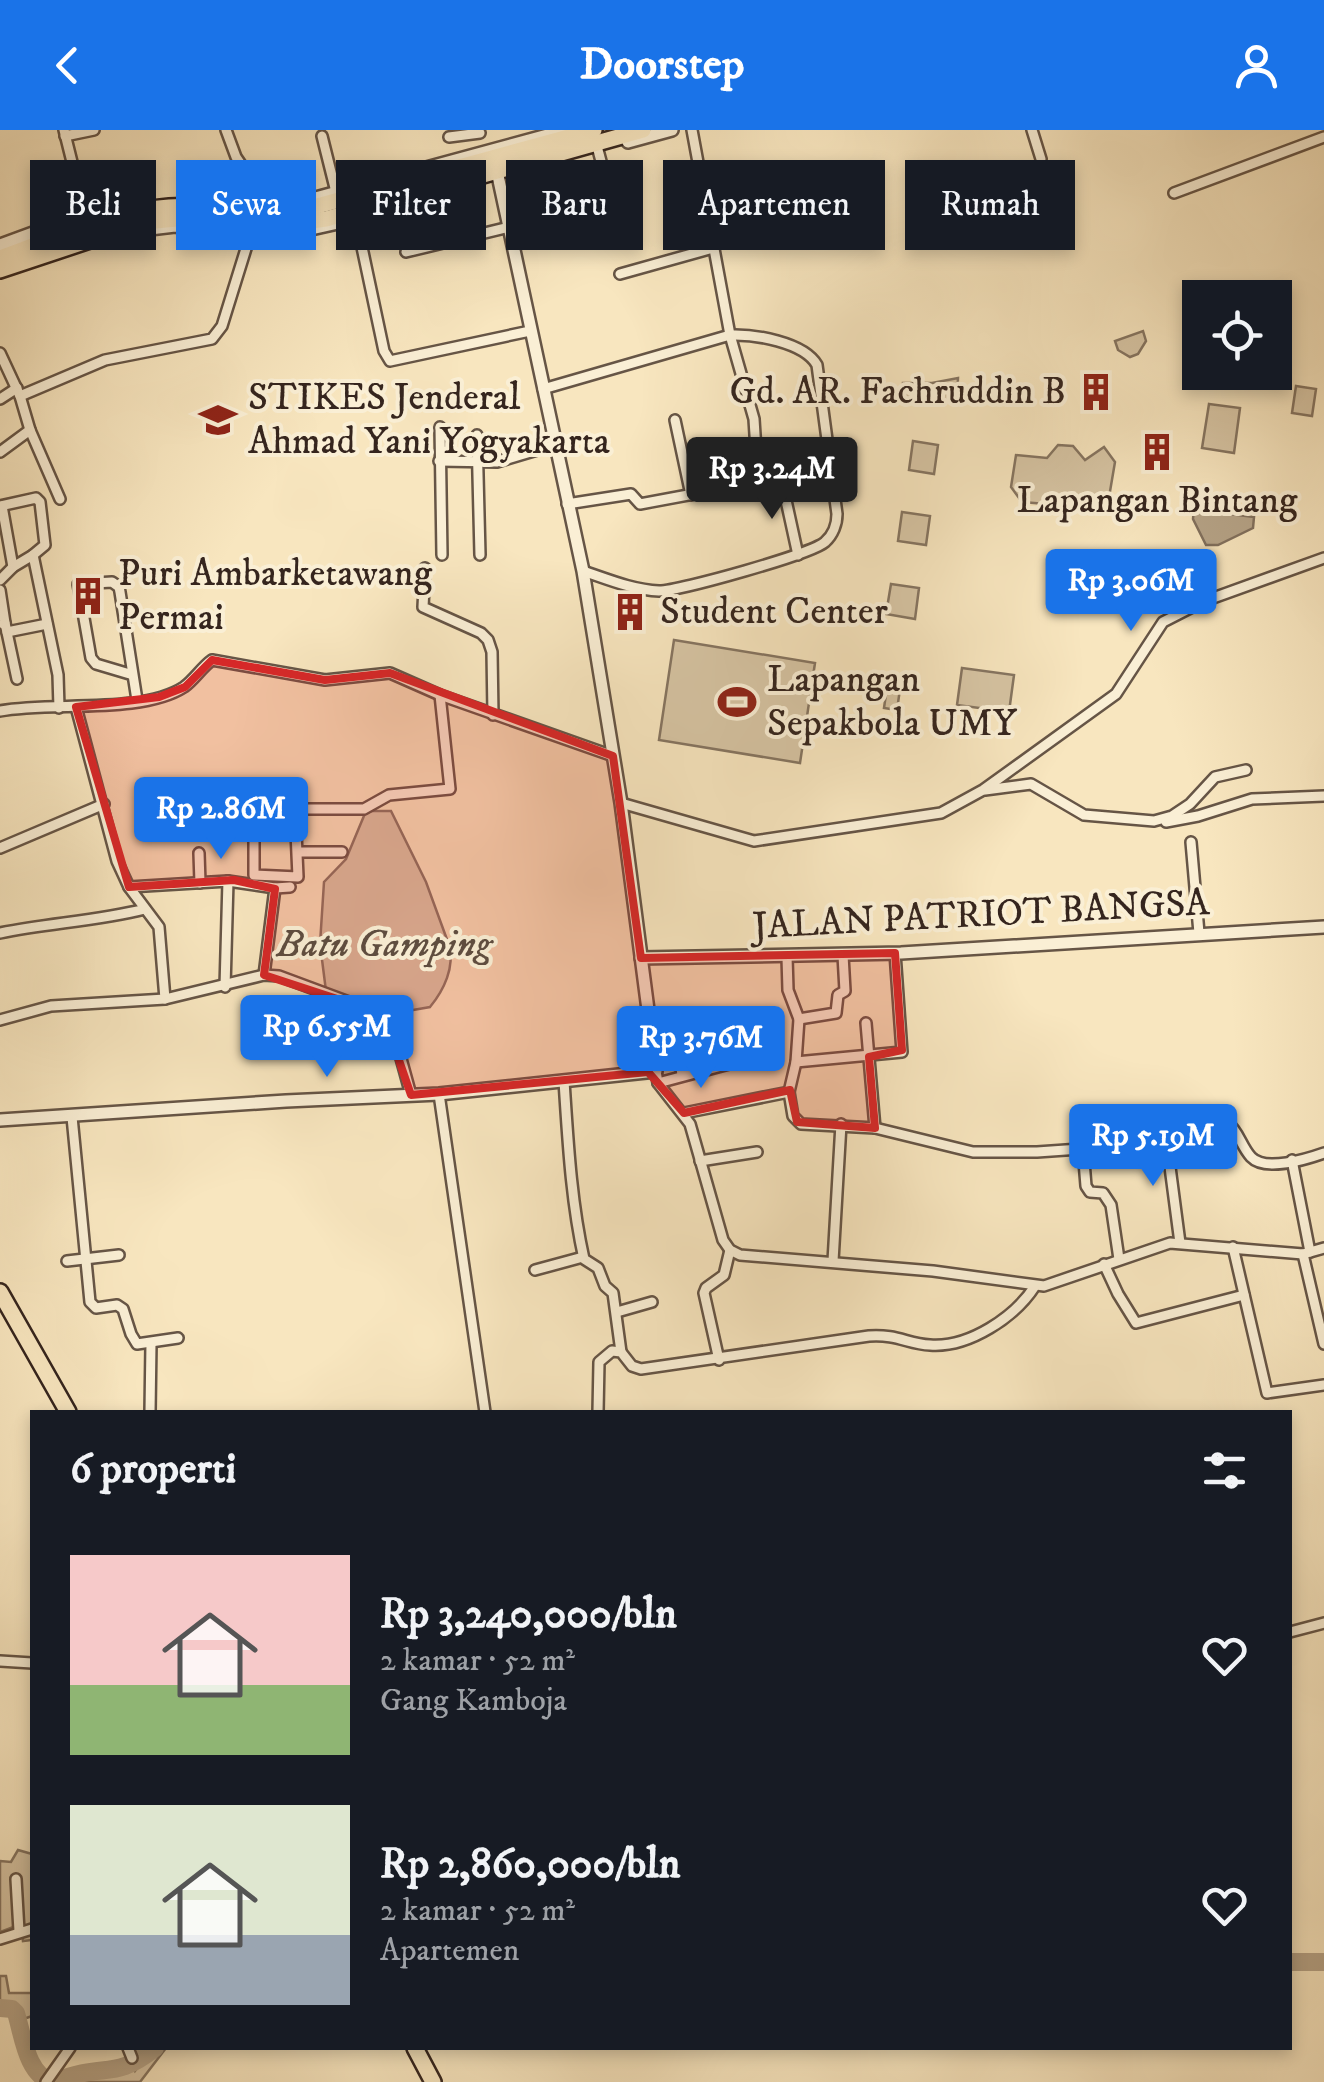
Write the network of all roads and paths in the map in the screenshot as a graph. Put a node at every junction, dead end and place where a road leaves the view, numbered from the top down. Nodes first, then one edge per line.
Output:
1 (94, 130) edge
2 (226, 130) edge
3 (566, 130) edge
4 (594, 130) edge
5 (672, 130) edge
6 (692, 130) edge
7 (1032, 130) edge
8 (480, 132) edge
9 (65, 133) edge
10 (639, 134) edge
11 (322, 136) dead end
12 (1324, 137) edge
13 (449, 138) dead end
14 (598, 150) junction
15 (484, 152) junction
16 (1040, 159) dead end
17 (72, 160) edge
18 (238, 160) edge
19 (454, 160) edge
20 (601, 160) edge
21 (697, 160) edge
22 (497, 174) junction
23 (486, 178) edge
24 (336, 192) joint
25 (1174, 193) dead end
26 (316, 198) edge
27 (506, 214) edge
28 (176, 226) edge
29 (506, 228) edge
30 (30, 234) edge
31 (0, 245) edge
32 (245, 250) edge
33 (363, 250) edge
34 (514, 250) edge
35 (706, 250) edge
36 (713, 250) edge
37 (406, 252) dead end
38 (0, 258) edge
39 (0, 274) edge
40 (620, 274) dead end
41 (530, 331) junction
42 (730, 335) junction
43 (2, 360) edge
44 (543, 389) junction
45 (19, 392) junction
46 (0, 400) edge
47 (675, 420) dead end
48 (440, 427) dead end
49 (30, 430) junction
50 (477, 434) dead end
51 (554, 445) junction
52 (0, 452) edge
53 (440, 461) junction
54 (480, 462) junction
55 (758, 482) junction
56 (690, 495) junction
57 (60, 499) dead end
58 (568, 504) junction
59 (1, 506) edge
60 (442, 554) dead end
61 (33, 555) junction
62 (480, 555) dead end
63 (798, 555) junction
64 (1324, 558) edge
65 (12, 567) junction
66 (425, 568) dead end
67 (583, 571) junction
68 (0, 580) edge
69 (0, 590) edge
70 (47, 624) junction
71 (4, 627) edge
72 (133, 675) junction
73 (17, 680) dead end
74 (440, 695) junction
75 (137, 700) junction
76 (76, 707) junction
77 (59, 708) junction
78 (0, 711) edge
79 (492, 715) junction
80 (614, 756) junction
81 (1246, 770) dead end
82 (982, 790) junction
83 (1324, 796) edge
84 (621, 803) junction
85 (104, 804) junction
86 (296, 809) junction
87 (1154, 821) junction
88 (1191, 842) dead end
89 (0, 848) edge
90 (298, 852) junction
91 (342, 852) dead end
92 (199, 853) dead end
93 (228, 881) junction
94 (200, 883) junction
95 (129, 887) junction
96 (290, 887) dead end
97 (275, 888) junction
98 (145, 909) junction
99 (1324, 927) edge
100 (0, 933) edge
101 (1199, 933) junction
102 (895, 953) junction
103 (843, 955) junction
104 (641, 958) junction
105 (787, 958) junction
106 (264, 975) junction
107 (224, 987) junction
108 (164, 1000) junction
109 (798, 1019) junction
110 (0, 1020) edge
111 (866, 1023) dead end
112 (676, 1026) dead end
113 (869, 1056) junction
114 (796, 1062) junction
115 (733, 1063) dead end
116 (682, 1075) junction
117 (657, 1077) junction
118 (564, 1081) junction
119 (788, 1092) junction
120 (439, 1094) junction
121 (411, 1095) junction
122 (684, 1113) junction
123 (72, 1117) junction
124 (0, 1120) edge
125 (841, 1124) junction
126 (875, 1128) junction
127 (1166, 1143) junction
128 (1084, 1149) junction
129 (757, 1152) dead end
130 (1324, 1153) edge
131 (1292, 1160) junction
132 (700, 1161) junction
133 (1180, 1243) junction
134 (1234, 1247) junction
135 (1324, 1248) edge
136 (730, 1250) junction
137 (1306, 1253) junction
138 (120, 1255) dead end
139 (584, 1257) junction
140 (1119, 1258) junction
141 (84, 1260) junction
142 (68, 1262) dead end
143 (833, 1262) junction
144 (1104, 1264) junction
145 (535, 1270) dead end
146 (1036, 1286) junction
147 (0, 1292) edge
148 (1244, 1295) junction
149 (652, 1302) dead end
150 (617, 1312) junction
151 (178, 1338) dead end
152 (151, 1343) junction
153 (1324, 1344) edge
154 (620, 1352) junction
155 (719, 1360) junction
156 (1324, 1385) edge
157 (67, 1410) edge
158 (150, 1410) edge
159 (485, 1410) edge
160 (598, 1410) edge
161 (1324, 1622) edge
162 (1292, 1631) edge
163 (0, 1661) edge
164 (30, 1663) edge
165 (16, 1879) dead end
166 (30, 1930) edge
167 (19, 1931) junction
168 (0, 1939) edge
169 (69, 2050) edge
170 (416, 2050) edge
171 (49, 2079) edge
172 (433, 2082) edge

1 - 9 street
2 - 18 street
3 - 15 street
4 - 38 highway
5 - 10 street
6 - 21 street
7 - 16 street
8 - 13 street
8 - 15 street
9 - 17 street
10 - 14 street
10 - 22 highway
11 - 24 street
12 - 25 street
14 - 20 street
14 - 22 street
15 - 19 street
22 - 23 street
22 - 27 street
22 - 39 highway
24 - 26 street
28 - 39 street
29 - 37 street
30 - 31 street
32 - 45 street
33 - 41 street
34 - 41 street
35 - 40 street
36 - 42 street
41 - 44 street
42 - 44 street
42 - 55 street
42 - 63 street
43 - 45 street
44 - 51 street
45 - 46 street
45 - 49 street
47 - 56 street
48 - 53 street
49 - 52 street
49 - 57 street
50 - 54 street
51 - 54 street
51 - 58 street
53 - 54 street
53 - 60 street
54 - 62 street
55 - 56 street
55 - 63 street
56 - 58 street
58 - 67 street
59 - 61 street
59 - 65 street
61 - 65 street
61 - 70 street
63 - 67 street
64 - 82 street
65 - 68 street
66 - 79 street
67 - 80 street
69 - 71 street
70 - 71 street
70 - 77 street
71 - 73 street
72 - 72 street
72 - 75 street
74 - 75 street
74 - 79 street
74 - 86 street
75 - 76 street
76 - 77 street
76 - 85 street
77 - 78 street
79 - 80 street
80 - 84 street
81 - 87 street
82 - 84 street
82 - 87 street
83 - 87 street
84 - 104 street
85 - 89 street
85 - 95 street
86 - 90 street
86 - 90 street
88 - 101 street
90 - 91 street
92 - 94 street
93 - 94 street
93 - 97 street
93 - 107 street
94 - 95 street
95 - 98 street
96 - 97 street
97 - 106 street
98 - 100 street
98 - 108 street
99 - 101 street, JALAN PATRIOT BANGSA
101 - 102 street, JALAN PATRIOT BANGSA
102 - 103 street, JALAN PATRIOT BANGSA
102 - 113 street
103 - 105 street, JALAN PATRIOT BANGSA
103 - 109 street
104 - 105 street, JALAN PATRIOT BANGSA
104 - 117 street
105 - 109 street
106 - 107 street
106 - 121 street
107 - 108 street
108 - 110 street
109 - 114 street
111 - 113 street
112 - 116 street
113 - 114 street
113 - 126 street
114 - 119 street
115 - 116 street
116 - 117 street
117 - 118 street
117 - 122 street
118 - 120 street
118 - 139 street
119 - 122 street
119 - 125 street
120 - 121 street
120 - 159 street
121 - 123 street
122 - 132 street
123 - 124 street
123 - 141 street
125 - 126 street
125 - 143 street
126 - 128 street
127 - 128 street
127 - 131 street
127 - 133 street
128 - 140 street
129 - 132 street
130 - 131 street
131 - 137 street
132 - 136 street
133 - 134 street
133 - 140 street
134 - 137 street
134 - 148 street
135 - 137 street
136 - 143 street
136 - 155 street
137 - 153 street
138 - 141 street
139 - 145 street
139 - 150 street
140 - 144 street
141 - 142 street
141 - 152 street
143 - 146 street
144 - 146 street
144 - 148 street
146 - 155 street
147 - 157 highway
148 - 156 street
149 - 150 street
150 - 154 street
151 - 152 street
152 - 158 street
154 - 155 street
154 - 160 street
161 - 162 street
163 - 164 street
165 - 167 street
166 - 167 street
167 - 168 street
169 - 171 street
170 - 172 highway

